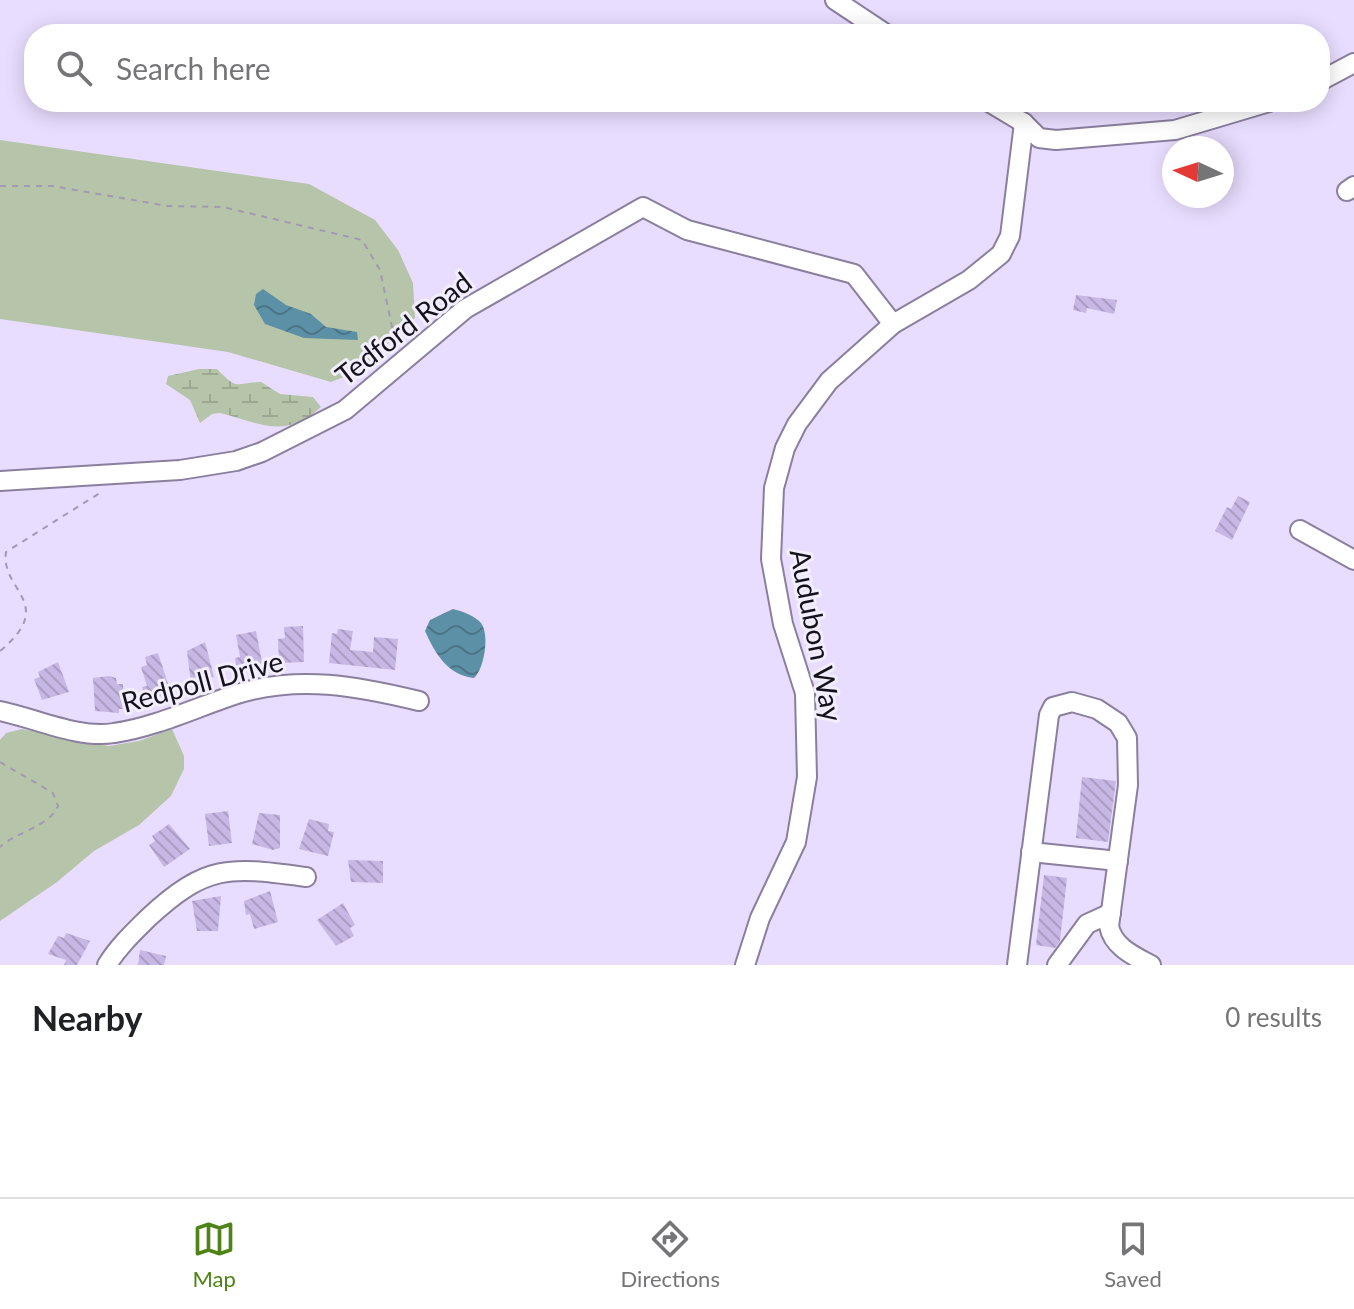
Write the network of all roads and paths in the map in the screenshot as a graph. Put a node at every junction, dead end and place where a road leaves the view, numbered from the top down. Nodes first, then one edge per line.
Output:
1 (835, 0) edge
2 (871, 24) edge
3 (1354, 63) edge
4 (1330, 76) edge
5 (1006, 112) edge
6 (1239, 112) edge
7 (1024, 123) junction
8 (0, 186) edge
9 (893, 324) junction
10 (400, 363) junction
11 (122, 474) junction
12 (0, 481) edge
13 (1300, 530) dead end
14 (1354, 560) edge
15 (0, 651) edge
16 (419, 701) dead end
17 (0, 711) edge
18 (0, 762) edge
19 (0, 847) edge
20 (1031, 852) junction
21 (1118, 861) junction
22 (306, 877) dead end
23 (1111, 913) junction
24 (107, 965) edge
25 (745, 965) edge
26 (1017, 965) edge
27 (1057, 965) edge
28 (1151, 965) edge

1 - 2 street
3 - 4 street
5 - 7 street
6 - 7 street
7 - 9 street, Audubon Way
8 - 10 path
9 - 10 street, Tedford Road
9 - 25 street, Audubon Way
10 - 11 street, Tedford Road
11 - 12 street, Tedford Road
11 - 15 path
13 - 14 street
16 - 17 street, Redpoll Drive
18 - 19 path
20 - 21 street
20 - 21 street
20 - 26 street
21 - 23 street
22 - 24 street
23 - 27 street
23 - 28 street

